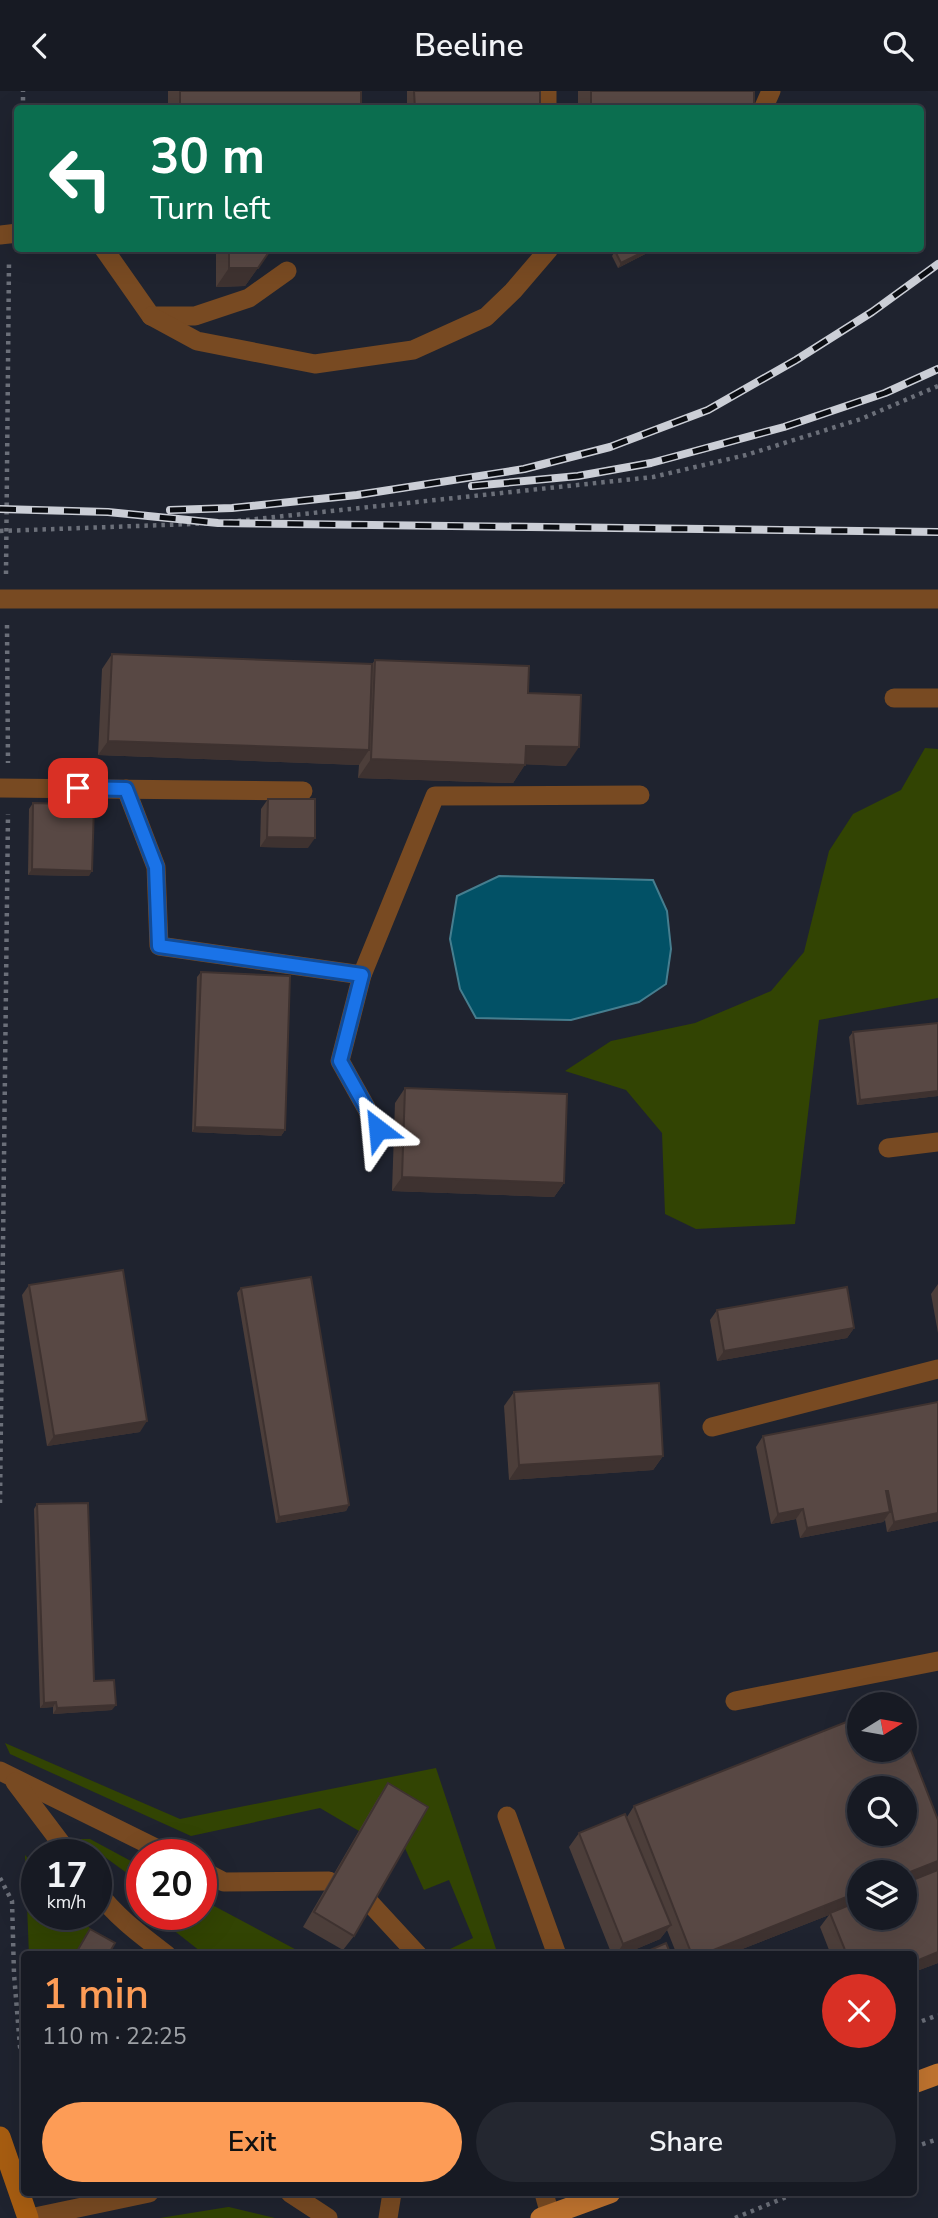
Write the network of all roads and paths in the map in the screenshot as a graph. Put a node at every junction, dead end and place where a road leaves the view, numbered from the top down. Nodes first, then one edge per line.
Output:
1 (9, 234) edge
2 (106, 252) edge
3 (546, 252) edge
4 (286, 271) dead end
5 (150, 316) junction
6 (938, 386) edge
7 (3, 531) edge
8 (3, 599) edge
9 (938, 599) edge
10 (894, 698) dead end
11 (938, 698) edge
12 (4, 788) edge
13 (126, 789) junction
14 (303, 792) dead end
15 (640, 795) dead end
16 (362, 975) junction
17 (378, 1129) dead end
18 (938, 1142) edge
19 (888, 1148) dead end
20 (938, 1369) edge
21 (712, 1427) dead end
22 (0, 1503) edge
23 (938, 1661) edge
24 (735, 1701) dead end
25 (6, 1775) edge
26 (507, 1816) dead end
27 (57, 1839) edge
28 (137, 1839) edge
29 (0, 1878) edge
30 (217, 1878) edge
31 (330, 1881) edge
32 (370, 1903) edge
33 (112, 1910) edge
34 (162, 1951) edge
35 (414, 1951) edge
36 (557, 1951) edge
37 (938, 2015) edge
38 (917, 2023) edge
39 (21, 2048) edge
40 (938, 2074) edge
41 (917, 2082) edge
42 (0, 2137) edge
43 (938, 2139) edge
44 (917, 2146) edge
45 (21, 2196) edge
46 (21, 2196) edge
47 (135, 2196) edge
48 (295, 2196) edge
49 (392, 2196) edge
50 (544, 2196) edge
51 (602, 2196) edge
52 (789, 2196) edge
53 (546, 2216) edge
54 (29, 2218) edge
55 (328, 2218) edge
56 (388, 2218) edge
57 (735, 2218) edge

1 - 7 path
2 - 5 lane
3 - 5 lane
4 - 5 lane
6 - 7 path
7 - 8 path
8 - 9 lane
8 - 12 path
10 - 11 lane
12 - 13 lane
12 - 22 path
13 - 14 lane
13 - 16 lane
15 - 16 lane
16 - 17 lane
18 - 19 lane
20 - 21 lane
23 - 24 lane
25 - 27 lane
25 - 28 lane
26 - 36 lane
29 - 39 path
30 - 31 lane
32 - 35 lane
33 - 34 lane
37 - 38 path
40 - 41 main road
42 - 46 main road
43 - 44 path
45 - 54 main road
47 - 54 lane
48 - 55 lane
49 - 56 lane
50 - 53 lane
51 - 53 main road
52 - 57 path

